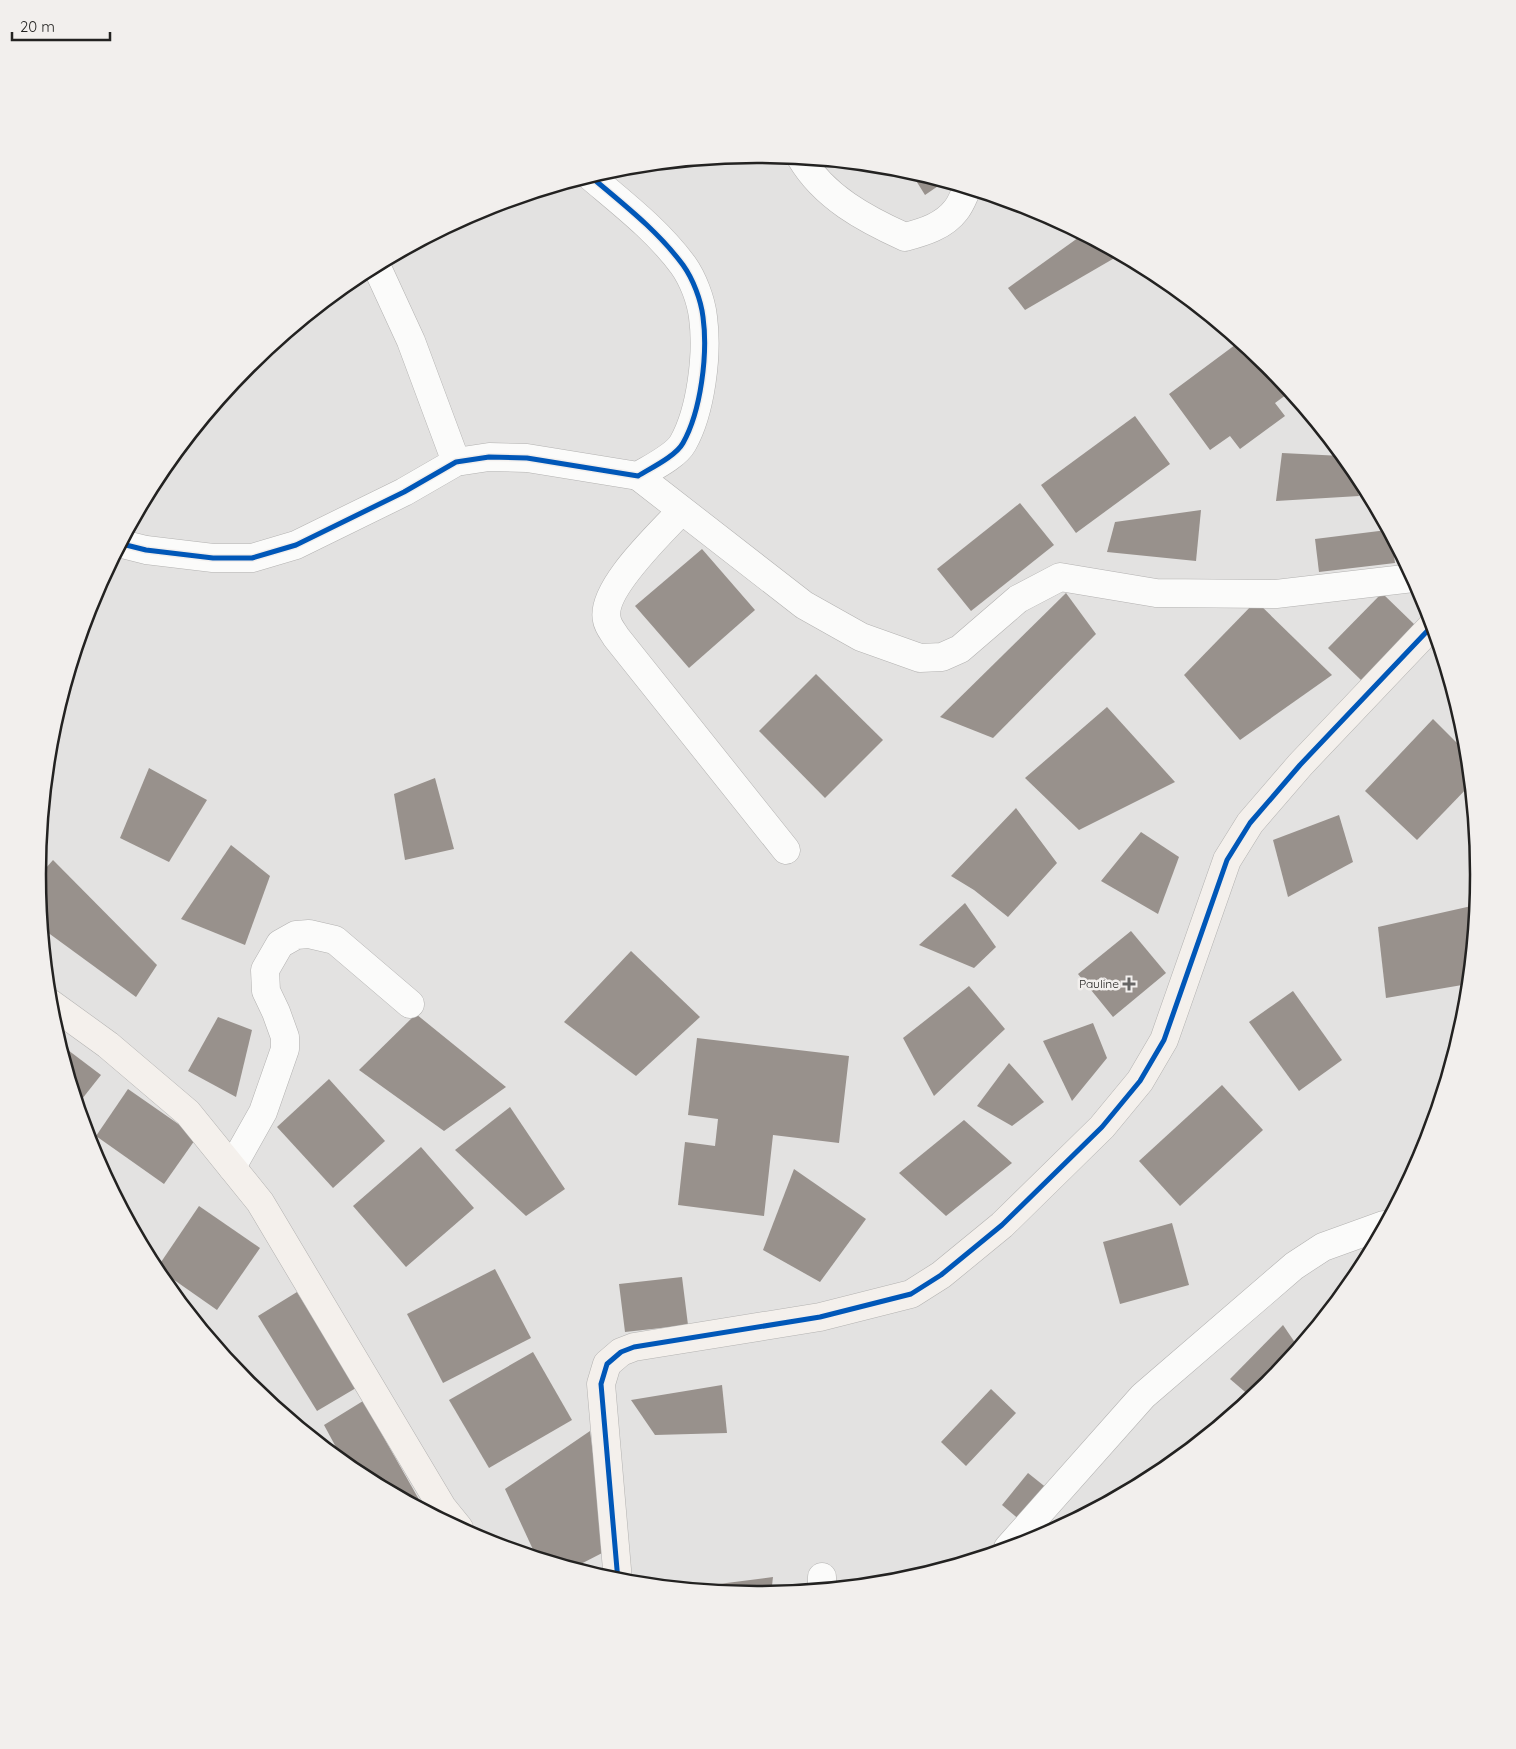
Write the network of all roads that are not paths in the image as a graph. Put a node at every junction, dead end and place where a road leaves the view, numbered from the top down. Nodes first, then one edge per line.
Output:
1 (804, 164) edge
2 (597, 181) edge
3 (964, 194) edge
4 (379, 273) edge
5 (456, 462) junction
6 (638, 476) junction
7 (681, 511) junction
8 (128, 545) edge
9 (1405, 579) edge
10 (1427, 632) edge
11 (786, 850) dead end
12 (410, 1004) dead end
13 (59, 1010) edge
14 (232, 1167) junction
15 (1375, 1228) edge
16 (449, 1516) edge
17 (1018, 1536) edge
18 (617, 1573) edge

1 - 3 street
2 - 6 street
4 - 5 street
5 - 6 street
5 - 8 street
6 - 7 street
7 - 9 street
7 - 11 street
10 - 18 street
12 - 14 street
13 - 14 street
14 - 16 street
15 - 17 street

